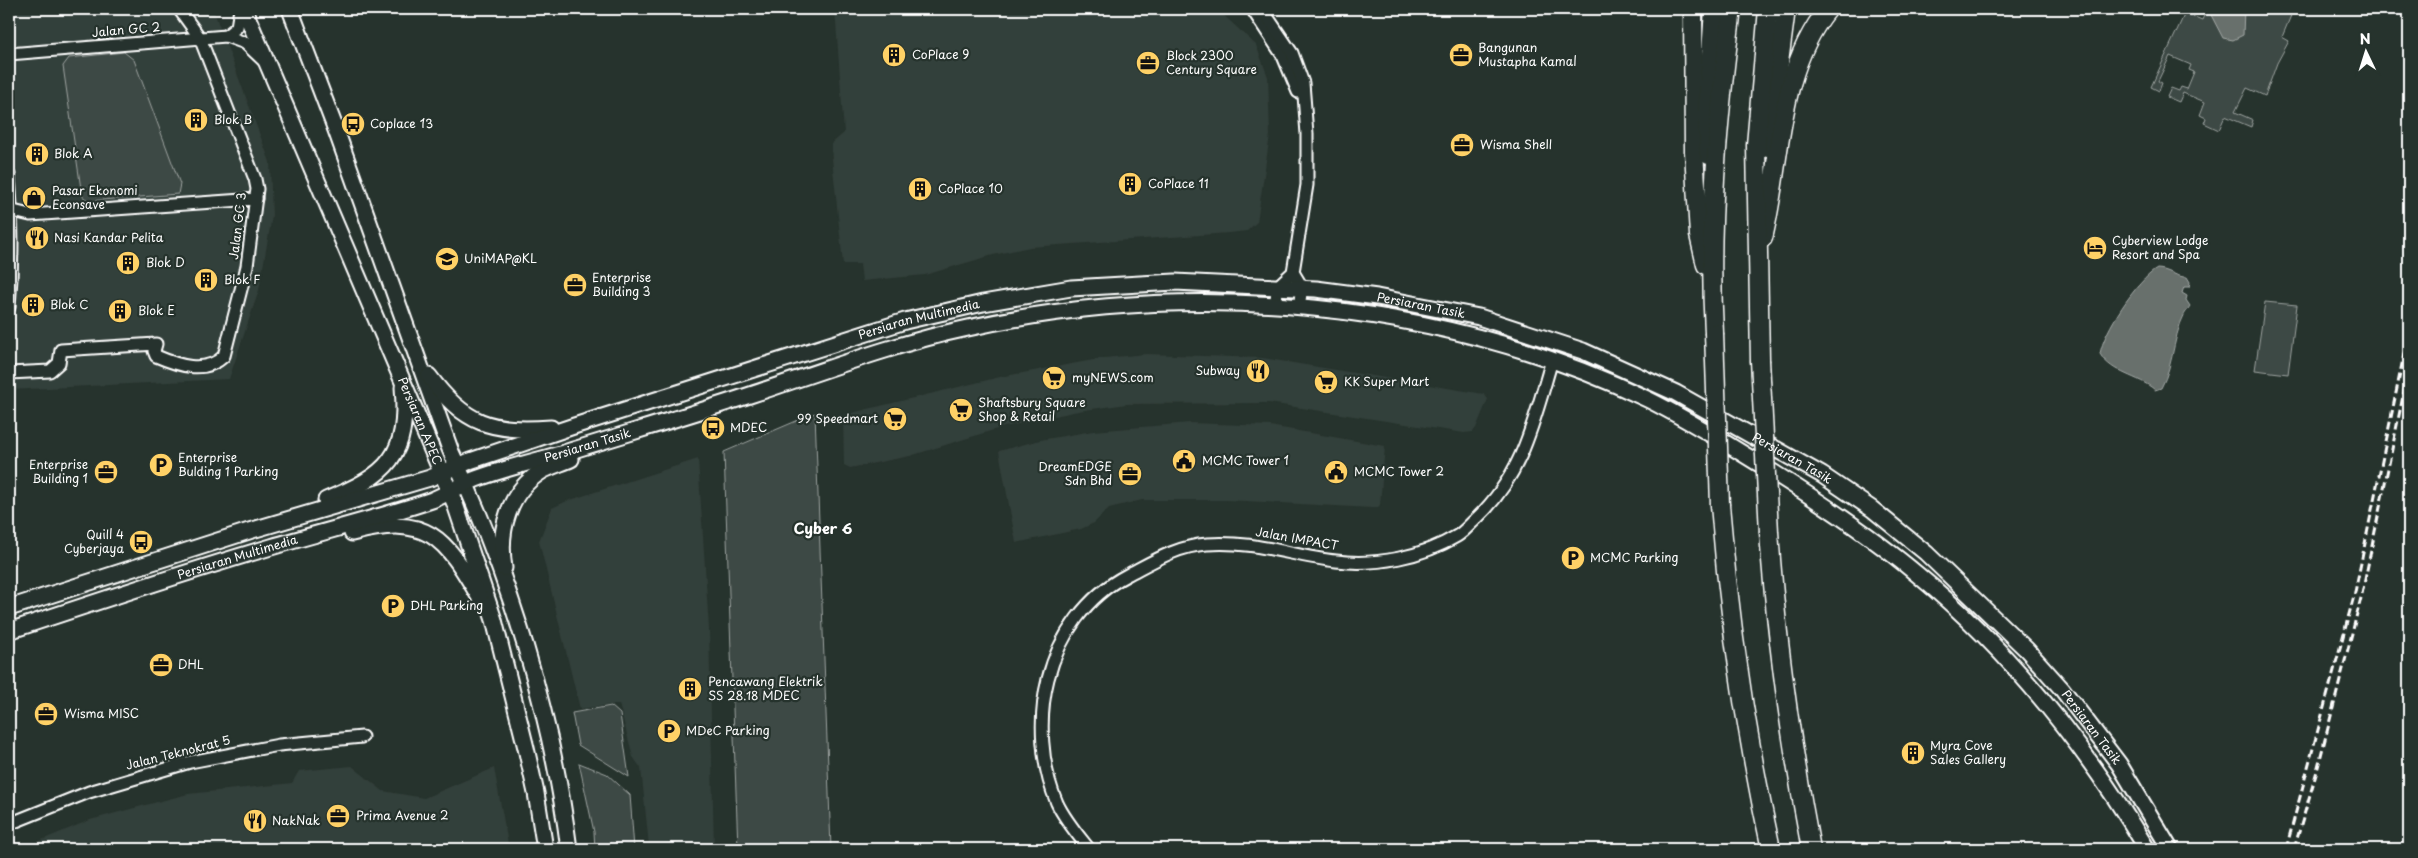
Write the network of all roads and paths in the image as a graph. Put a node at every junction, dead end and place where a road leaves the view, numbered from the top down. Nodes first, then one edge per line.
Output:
1 (179, 9) edge
2 (240, 9) edge
3 (244, 9) edge
4 (290, 9) edge
5 (1252, 9) edge
6 (1262, 9) edge
7 (1693, 9) edge
8 (1714, 9) edge
9 (1732, 9) edge
10 (1768, 9) edge
11 (1786, 9) edge
12 (1828, 9) edge
13 (229, 34) junction
14 (200, 38) junction
15 (9, 54) edge
16 (266, 64) junction
17 (1305, 115) junction
18 (9, 175) edge
19 (1714, 182) junction
20 (1756, 192) junction
21 (256, 199) junction
22 (11, 210) edge
23 (30, 215) junction
24 (11, 224) edge
25 (1757, 263) junction
26 (1293, 272) junction
27 (1278, 286) junction
28 (1712, 287) junction
29 (1302, 288) junction
30 (1275, 305) junction
31 (9, 307) edge
32 (1300, 307) junction
33 (416, 358) junction
34 (1552, 360) junction
35 (398, 368) junction
36 (9, 373) edge
37 (709, 409) junction
38 (574, 426) junction
39 (458, 466) junction
40 (442, 473) junction
41 (466, 484) junction
42 (450, 492) junction
43 (249, 531) junction
44 (219, 563) junction
45 (9, 608) edge
46 (514, 612) junction
47 (494, 620) junction
48 (9, 631) edge
49 (362, 736) dead end
50 (9, 824) edge
51 (545, 849) edge
52 (569, 849) edge
53 (1089, 849) edge
54 (1771, 849) edge
55 (1810, 849) edge
56 (2147, 849) edge
57 (2170, 849) edge

1 - 14 street, Jalan GC 3
2 - 13 street
3 - 16 main road, Persiaran APEC
4 - 33 main road, Persiaran APEC
5 - 17 street
6 - 17 street
7 - 28 highway
8 - 19 highway
9 - 19 highway
10 - 20 highway
11 - 20 highway
12 - 25 highway
13 - 14 street, Jalan GC 2
13 - 16 street, Jalan GC 2
14 - 15 street, Jalan GC 2
14 - 21 street, Jalan GC 3
16 - 35 main road, Persiaran APEC
17 - 26 street
18 - 22 street
19 - 28 highway
20 - 25 highway
21 - 23 street
21 - 36 street, Jalan GC 3
22 - 23 street
22 - 24 street
23 - 24 street
24 - 31 street
25 - 55 highway, bridge
26 - 27 street
26 - 29 street
27 - 29 main road, Persiaran Tasik
27 - 30 street
27 - 38 main road, Persiaran Multimedia
28 - 54 highway, bridge
29 - 32 street
29 - 57 main road, Persiaran Tasik
30 - 32 main road, Persiaran Tasik
30 - 37 main road, Persiaran Multimedia
32 - 34 main road, Persiaran Tasik
33 - 38 main road
33 - 39 main road, Persiaran APEC
34 - 53 street, Jalan IMPACT
34 - 56 main road, Persiaran Tasik
35 - 40 main road, Persiaran APEC
35 - 43 main road
37 - 41 main road, Persiaran Tasik
37 - 46 main road
38 - 39 main road, Persiaran Tasik
39 - 40 main road, Persiaran Multimedia
39 - 41 main road, Persiaran APEC
40 - 42 main road, Persiaran APEC
40 - 43 main road, Persiaran Multimedia
41 - 42 main road, Persiaran Multimedia
41 - 46 main road, Persiaran APEC
42 - 44 main road, Persiaran Multimedia
42 - 47 main road, Persiaran APEC
43 - 45 main road, Persiaran Multimedia
44 - 47 main road
44 - 48 main road, Persiaran Multimedia
46 - 52 main road, Persiaran APEC
47 - 51 main road, Persiaran APEC
49 - 50 street, Jalan Teknokrat 5

